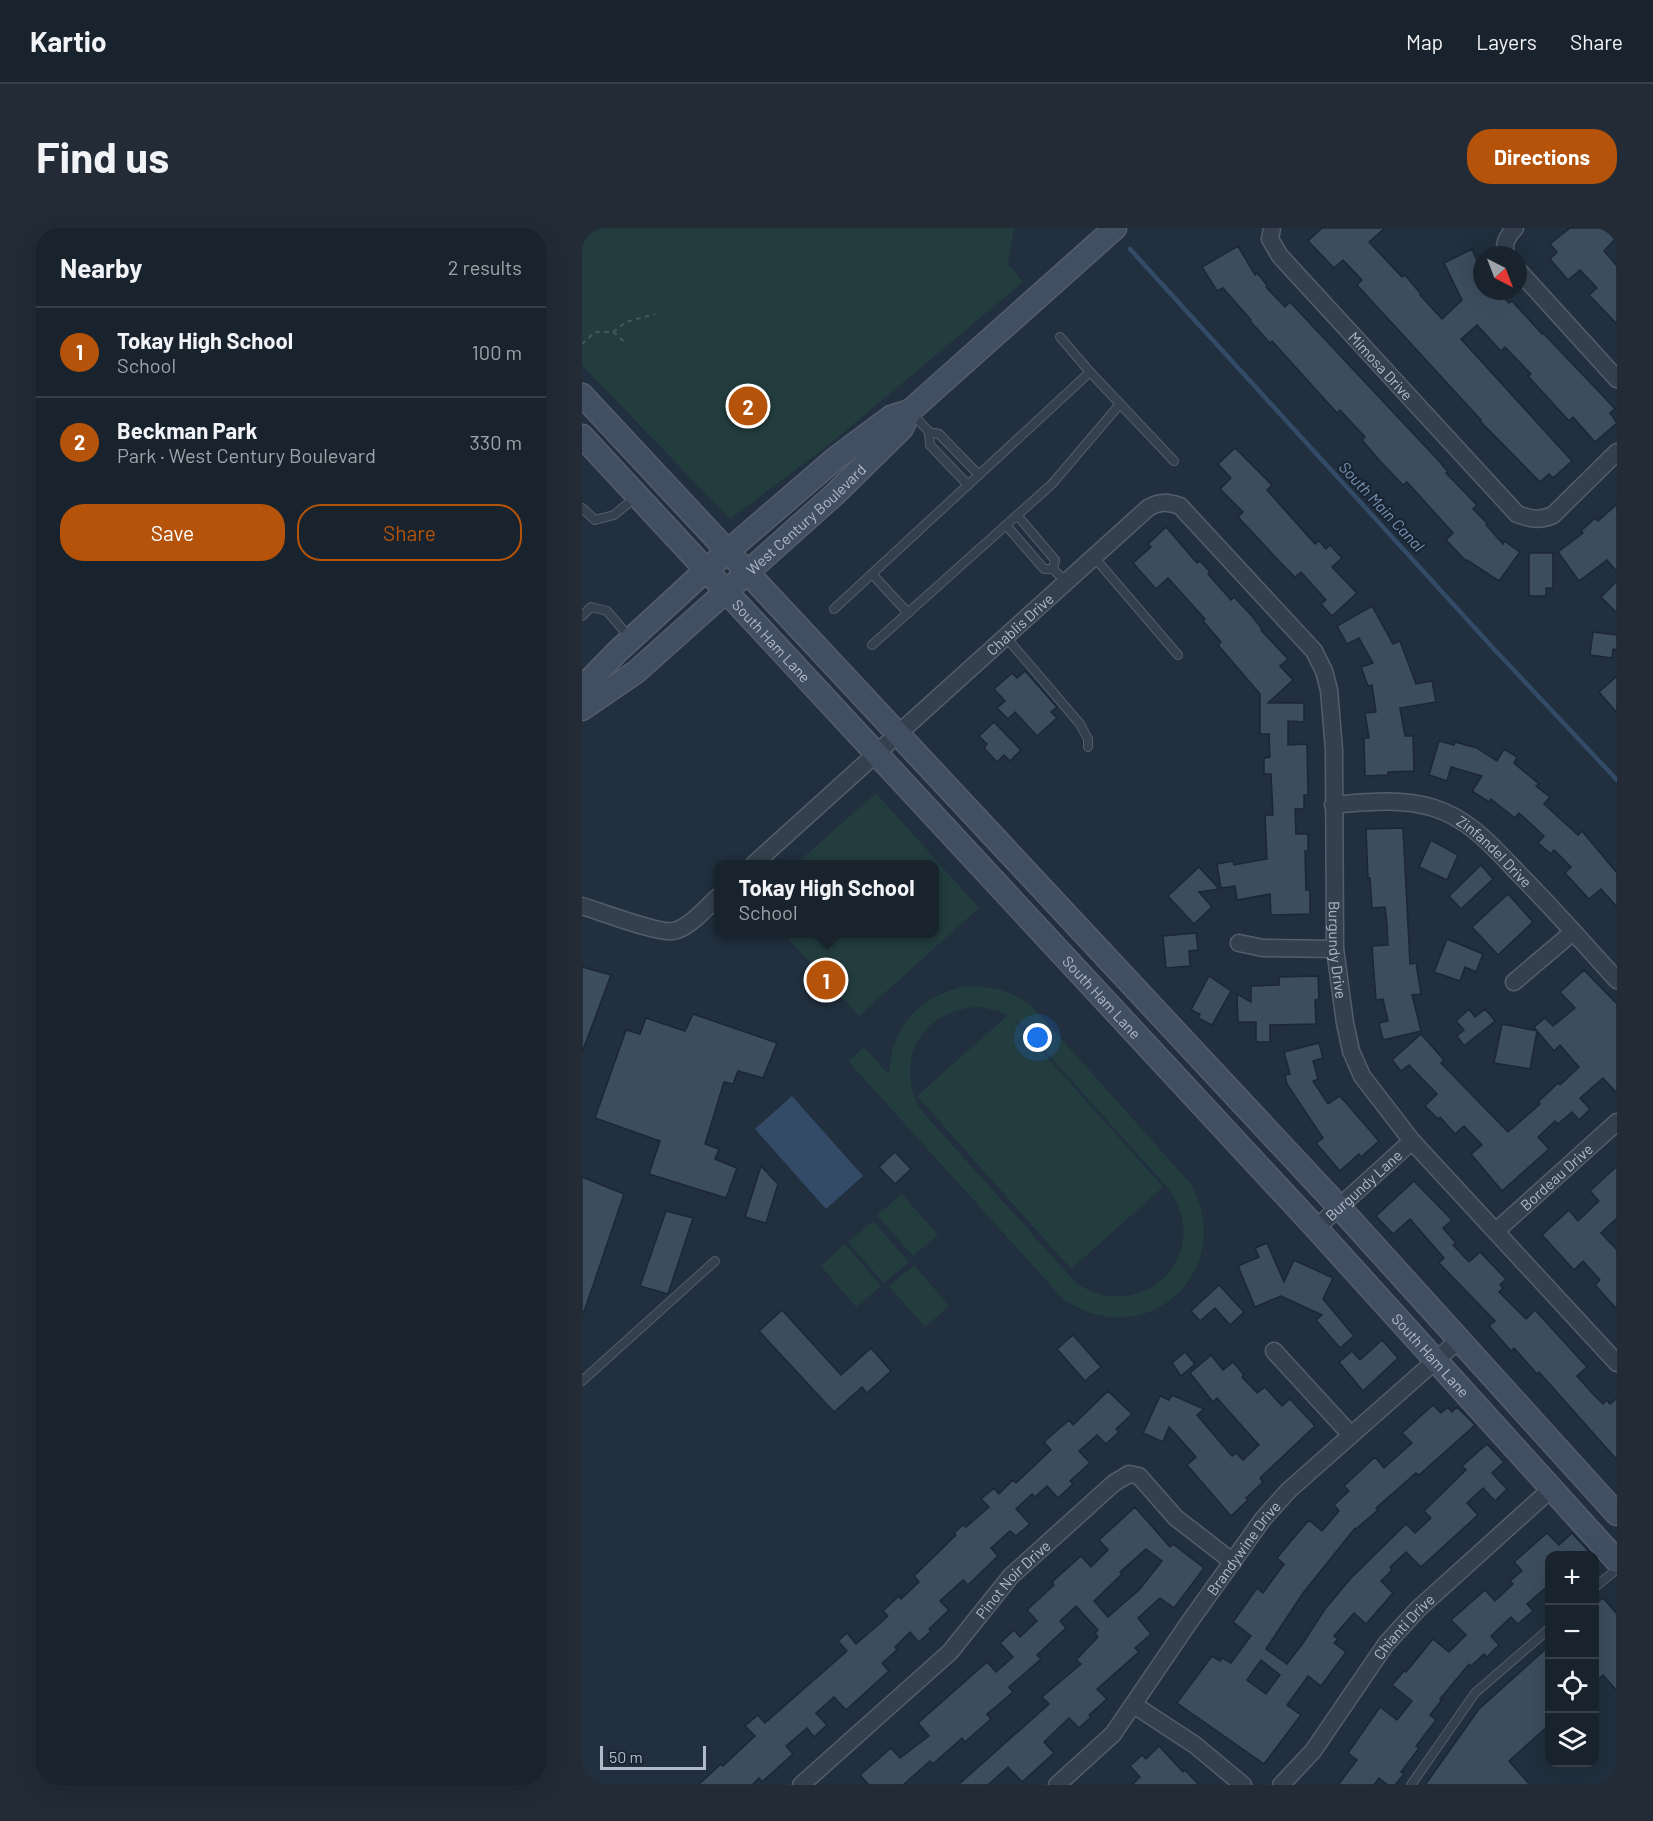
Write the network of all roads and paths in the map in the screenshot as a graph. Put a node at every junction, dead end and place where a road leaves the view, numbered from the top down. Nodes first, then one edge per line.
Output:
1 (1115, 228) edge
2 (1515, 228) edge
3 (1271, 231) edge
4 (1504, 246) edge
5 (1527, 280) edge
6 (656, 314) dead end
7 (613, 332) junction
8 (1060, 337) dead end
9 (626, 343) dead end
10 (582, 344) edge
11 (1090, 372) junction
12 (1617, 379) edge
13 (582, 395) edge
14 (1120, 404) junction
15 (910, 411) junction
16 (929, 432) junction
17 (582, 436) edge
18 (1617, 452) edge
19 (1174, 461) dead end
20 (979, 475) junction
21 (968, 485) junction
22 (637, 496) junction
23 (1167, 502) joint
24 (582, 508) edge
25 (1017, 515) junction
26 (1006, 525) junction
27 (727, 553) junction
28 (1094, 557) junction
29 (1053, 569) junction
30 (706, 570) junction
31 (747, 572) junction
32 (872, 574) junction
33 (1065, 582) junction
34 (725, 591) junction
35 (834, 609) dead end
36 (908, 613) junction
37 (582, 615) edge
38 (1005, 636) junction
39 (631, 639) junction
40 (872, 645) dead end
41 (1178, 655) dead end
42 (582, 688) edge
43 (582, 709) edge
44 (897, 733) junction
45 (1088, 747) dead end
46 (877, 753) junction
47 (1334, 805) junction
48 (758, 860) edge
49 (714, 900) edge
50 (582, 906) edge
51 (1573, 932) junction
52 (1239, 943) dead end
53 (1335, 948) junction
54 (1617, 980) edge
55 (1514, 982) dead end
56 (1617, 1122) edge
57 (1412, 1141) junction
58 (1339, 1207) junction
59 (1316, 1228) junction
60 (1496, 1231) junction
61 (716, 1261) dead end
62 (1460, 1339) junction
63 (1274, 1351) dead end
64 (1435, 1361) junction
65 (1617, 1363) edge
66 (582, 1381) edge
67 (1351, 1435) junction
68 (1551, 1489) junction
69 (1617, 1514) edge
70 (1617, 1561) edge
71 (1233, 1562) junction
72 (1617, 1569) edge
73 (1599, 1584) edge
74 (1545, 1632) edge
75 (1134, 1705) junction
76 (801, 1785) edge
77 (1057, 1785) edge
78 (1243, 1785) edge
79 (1281, 1785) edge
80 (1411, 1785) edge

1 - 15 main road, West Century Boulevard
2 - 4 street
3 - 18 street, Mimosa Drive
5 - 12 street
6 - 7 path
7 - 9 path
7 - 10 path
8 - 11 lane
11 - 14 lane
11 - 20 lane
13 - 27 main road, South Ham Lane
14 - 19 lane
14 - 25 lane
15 - 16 lane
15 - 27 main road, West Century Boulevard
15 - 31 main road, West Century Boulevard
16 - 20 lane
16 - 21 lane
17 - 22 main road, South Ham Lane
20 - 21 lane
21 - 32 lane
22 - 24 lane
22 - 30 main road, South Ham Lane
23 - 28 street, Chablis Drive
23 - 47 street, Burgundy Drive
25 - 26 lane
25 - 29 lane
26 - 29 lane
26 - 36 lane
27 - 30 main road, West Century Boulevard
27 - 31 main road, South Ham Lane
28 - 33 street, Chablis Drive
28 - 41 lane
29 - 33 lane
30 - 34 main road, South Ham Lane
30 - 39 main road, West Century Boulevard
31 - 34 main road, West Century Boulevard
31 - 44 main road, South Ham Lane
32 - 35 lane
32 - 36 lane
33 - 38 street, Chablis Drive
34 - 43 main road, West Century Boulevard
34 - 46 main road, South Ham Lane
36 - 40 lane
37 - 39 lane
38 - 44 street, Chablis Drive
38 - 45 lane
39 - 42 main road, West Century Boulevard
44 - 46 street, Chablis Drive
44 - 58 main road, South Ham Lane
46 - 48 street, Chablis Drive
46 - 59 main road, South Ham Lane
47 - 51 street, Zinfandel Drive
47 - 53 street, Burgundy Drive
49 - 50 street
51 - 54 street, Zinfandel Drive
51 - 55 street
52 - 53 street
53 - 57 street, Burgundy Drive
56 - 60 street, Bordeau Drive
57 - 58 street, Burgundy Lane
57 - 60 street, Burgundy Drive
58 - 59 street, Burgundy Lane
58 - 62 main road, South Ham Lane
59 - 64 main road, South Ham Lane
60 - 65 street, Burgundy Drive
61 - 66 lane
62 - 64 street, Brandywine Drive
62 - 69 main road, South Ham Lane
63 - 67 street
64 - 67 street, Brandywine Drive
64 - 68 main road, South Ham Lane
67 - 71 street, Brandywine Drive
68 - 70 main road, South Ham Lane
68 - 79 street, Chianti Drive
71 - 75 street, Brandywine Drive
71 - 76 street, Pinot Noir Drive
72 - 73 lane
74 - 80 lane
75 - 77 street, Brandywine Drive
75 - 78 street

